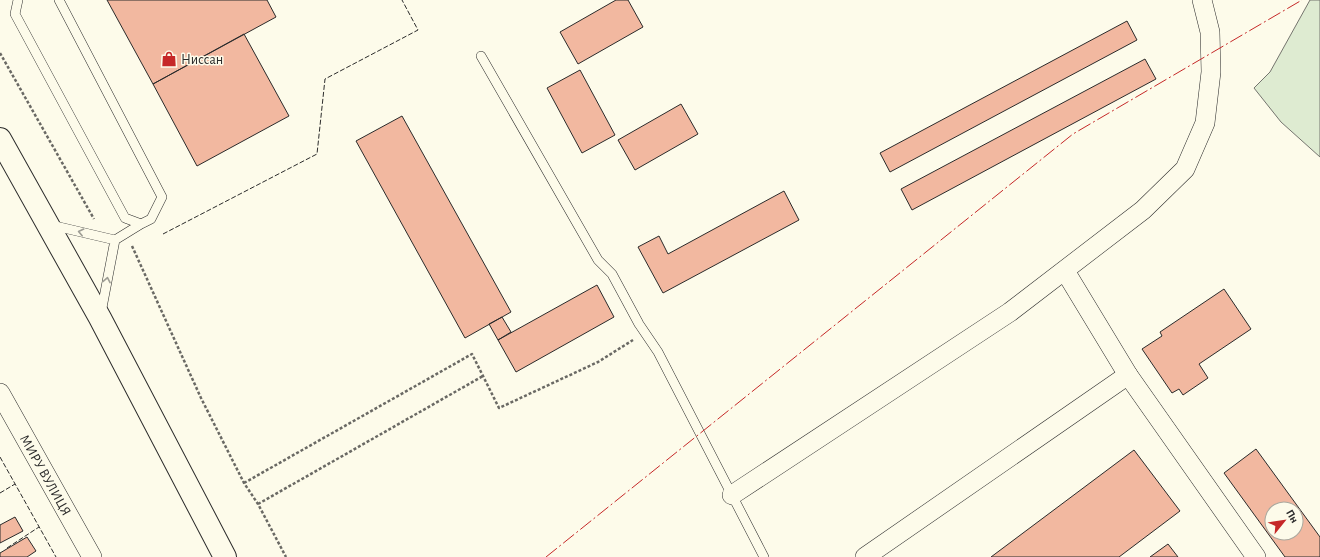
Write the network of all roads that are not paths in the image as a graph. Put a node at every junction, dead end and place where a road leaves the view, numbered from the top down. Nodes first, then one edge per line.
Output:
1 (18, 0) edge
2 (59, 0) edge
3 (1202, 0) edge
4 (481, 56) dead end
5 (0, 139) edge
6 (47, 224) junction
7 (141, 224) junction
8 (118, 238) junction
9 (1066, 271) junction
10 (100, 318) junction
11 (1128, 375) junction
12 (0, 393) edge
13 (732, 495) junction
14 (92, 557) edge
15 (225, 557) edge
16 (764, 557) edge
17 (865, 557) edge
18 (1256, 557) edge

1 - 7 lane
2 - 7 lane
3 - 9 street
4 - 13 lane
5 - 6 main road
8 -> 6 lane
6 - 10 main road
7 - 8 lane
10 -> 8 lane
9 - 11 street
9 - 13 street
10 - 15 main road
11 - 17 street
11 - 18 street
12 - 14 street, МИРУ ВУЛИЦЯ
13 - 16 lane

